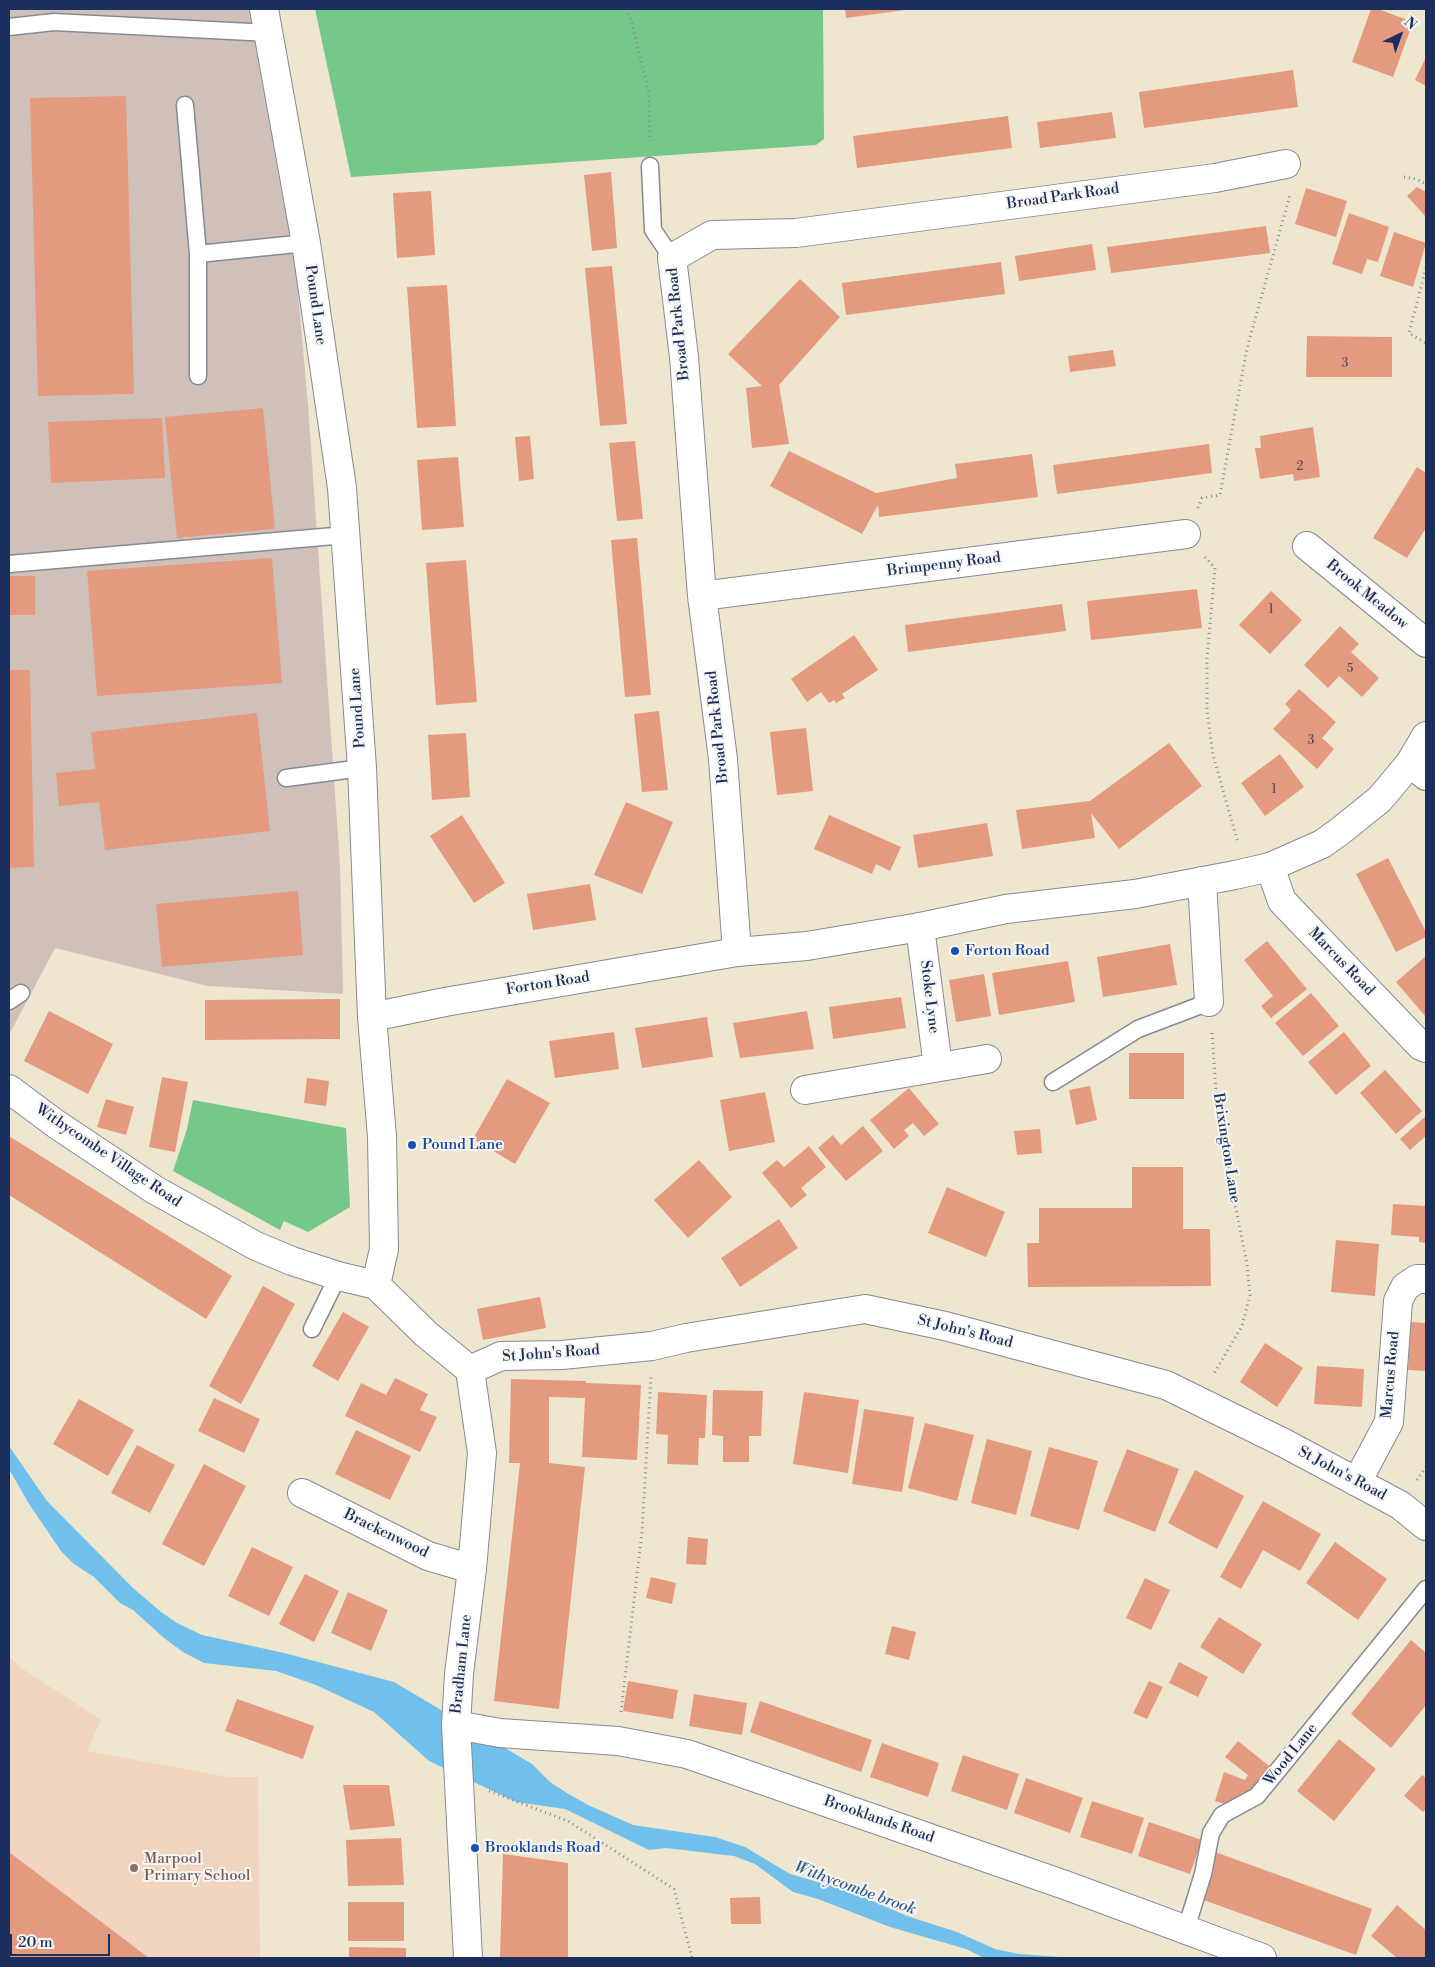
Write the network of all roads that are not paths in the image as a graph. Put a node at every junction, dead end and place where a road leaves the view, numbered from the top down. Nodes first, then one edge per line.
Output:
1 (267, 21) edge
2 (9, 26) edge
3 (185, 105) dead end
4 (1286, 164) dead end
5 (650, 166) road end
6 (306, 243) junction
7 (198, 254) junction
8 (672, 258) junction
9 (198, 376) dead end
10 (1186, 534) road end
11 (346, 535) junction
12 (1307, 546) dead end
13 (9, 564) edge
14 (702, 596) junction
15 (1426, 643) edge
16 (1426, 736) edge
17 (362, 768) junction
18 (1418, 769) edge
19 (286, 778) dead end
20 (1258, 870) junction
21 (1202, 881) junction
22 (920, 927) junction
23 (737, 952) junction
24 (1209, 1002) joint
25 (372, 1017) junction
26 (1426, 1048) edge
27 (987, 1059) dead end
28 (938, 1068) junction
29 (1053, 1082) dead end
30 (9, 1088) edge
31 (806, 1090) dead end
32 (338, 1276) junction
33 (1426, 1280) edge
34 (376, 1285) junction
35 (312, 1329) dead end
36 (470, 1370) junction
37 (1357, 1482) junction
38 (302, 1493) dead end
39 (1426, 1526) edge
40 (472, 1569) junction
41 (1426, 1589) edge
42 (456, 1725) junction
43 (1186, 1929) junction
44 (468, 1958) edge
45 (1262, 1958) edge

1 - 2 lane
1 - 6 street, Pound Lane
3 - 7 lane
4 - 8 street, Broad Park Road
5 - 8 lane
6 - 7 lane
6 - 11 street, Pound Lane
7 - 9 lane
8 - 14 street, Broad Park Road
10 - 14 street, Brimpenny Road
11 - 13 lane
11 - 17 street, Pound Lane
12 - 15 street, Brook Meadow
14 - 23 street, Broad Park Road
16 - 18 street
17 - 19 lane
17 - 25 street, Pound Lane
18 - 20 street, Forton Road
20 - 21 street, Forton Road
20 - 26 street, Marcus Road
21 - 22 street, Forton Road
21 - 24 street
22 - 23 street, Forton Road
22 - 28 street, Stoke Lyne
23 - 25 street, Forton Road
24 - 29 lane
25 - 34 street, Pound Lane
27 - 28 street
28 - 31 street
30 - 32 street, Withycombe Village Road
32 - 34 street, Withycombe Village Road
32 - 35 lane
33 - 37 street, Marcus Road
34 - 36 street
36 - 37 street, St John's Road
36 - 40 street, Bradham Lane
37 - 39 street, St John's Road
38 - 40 street, Brackenwood
40 - 42 street, Bradham Lane
41 - 43 lane, Wood Lane
42 - 43 street, Brooklands Road
42 - 44 street, Bradham Lane
43 - 45 street, Brooklands Road

